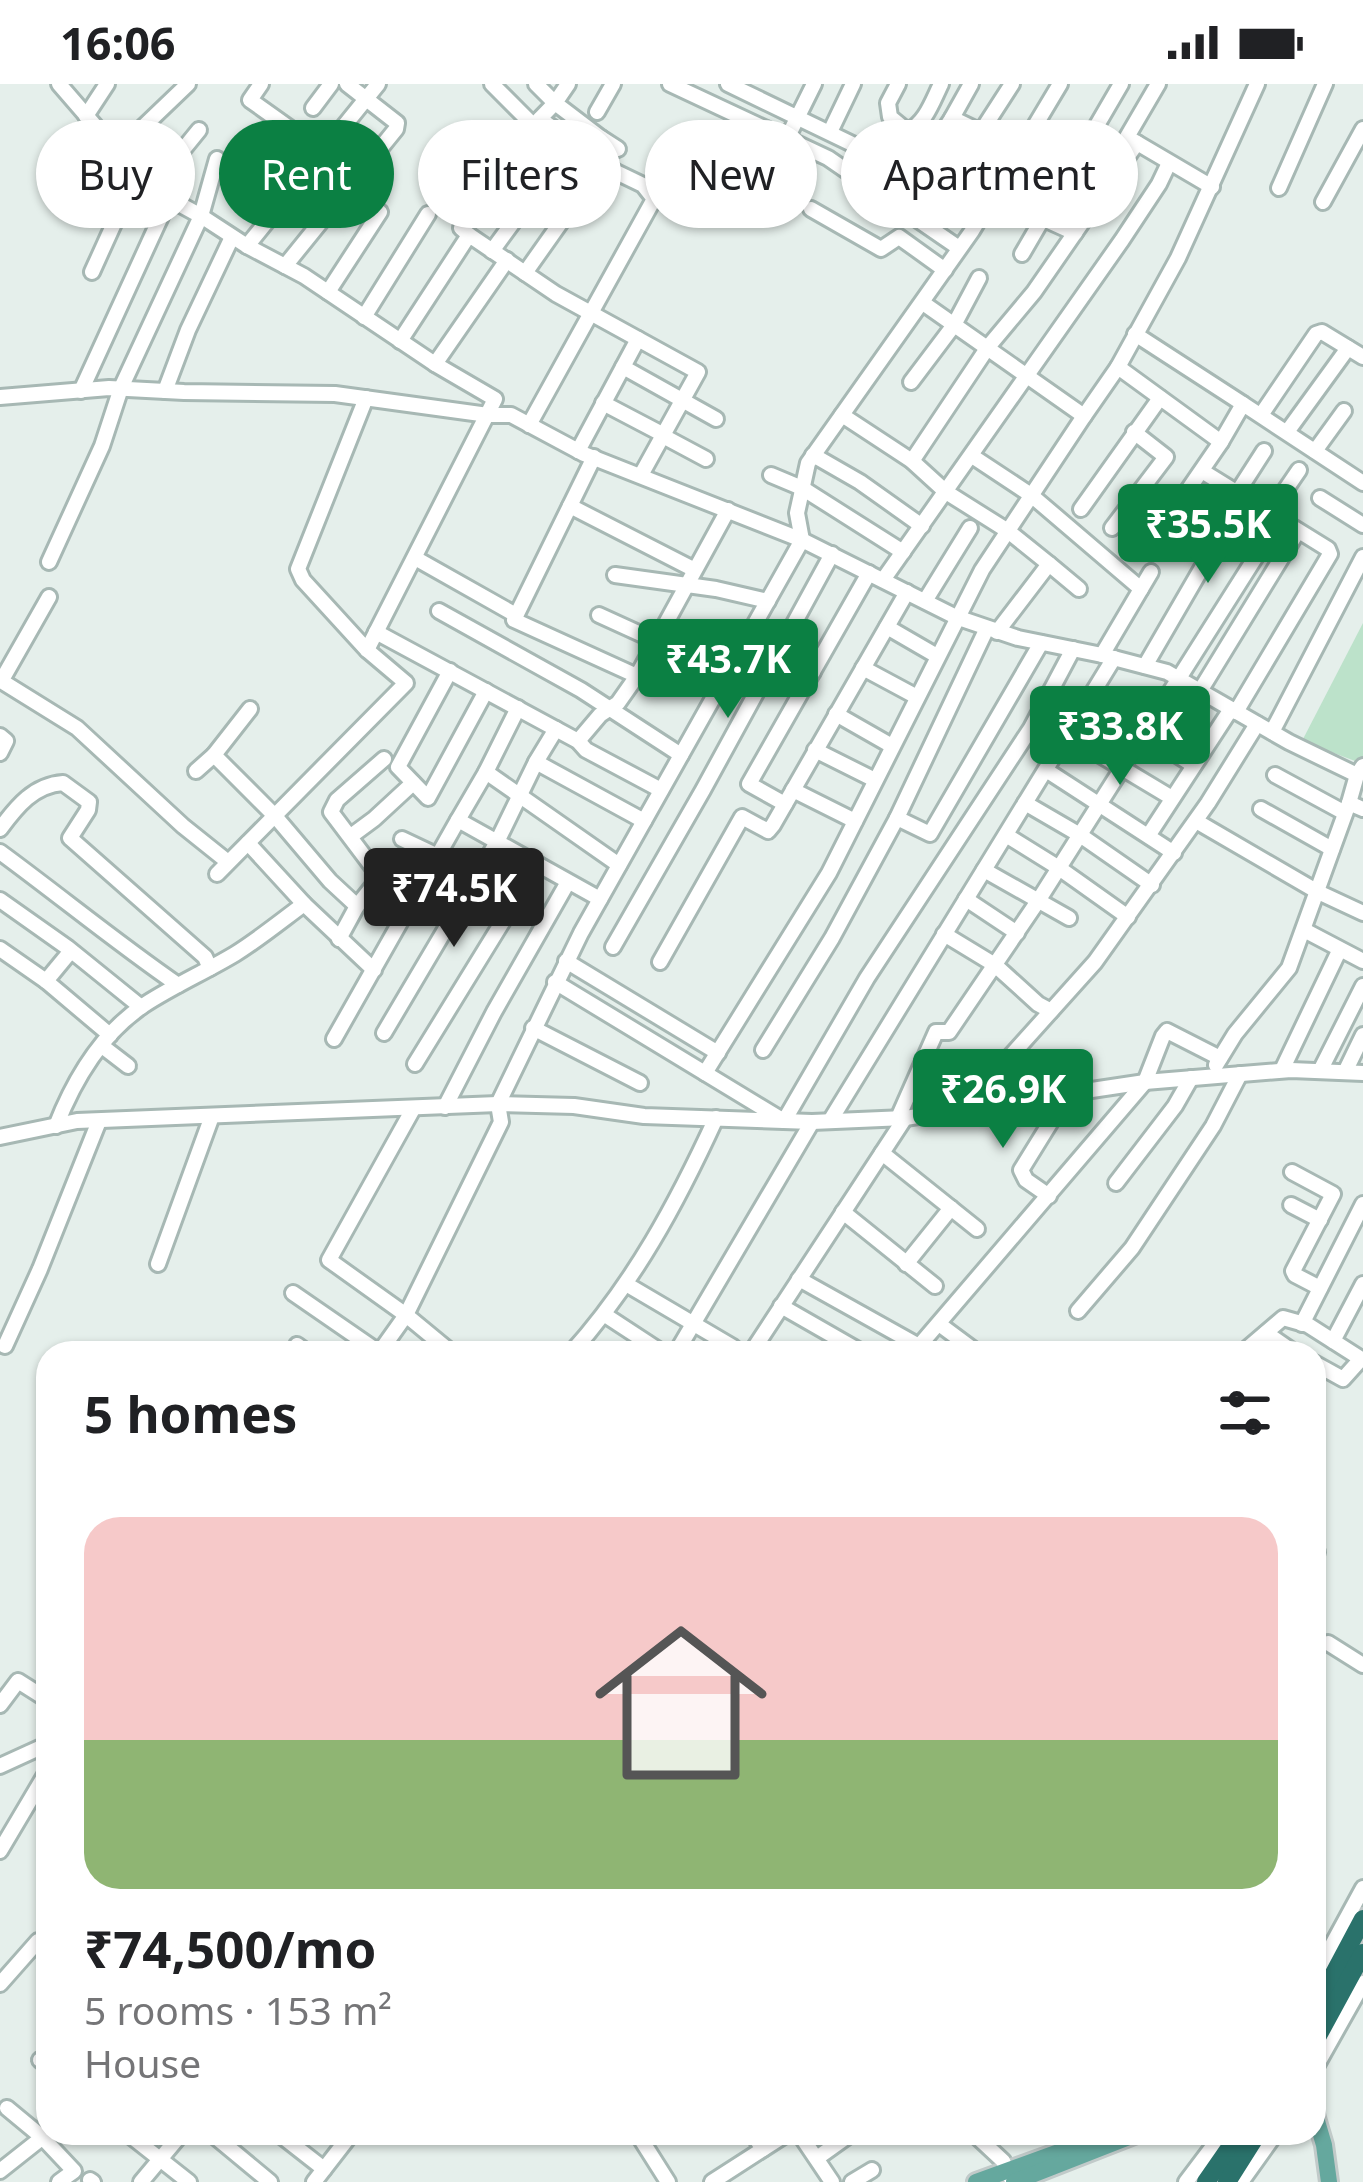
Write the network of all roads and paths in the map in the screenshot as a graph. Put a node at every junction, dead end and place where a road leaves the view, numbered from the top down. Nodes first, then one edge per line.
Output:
1 (59, 84) edge
2 (107, 84) edge
3 (188, 84) edge
4 (261, 84) edge
5 (332, 84) edge
6 (347, 84) edge
7 (378, 84) edge
8 (492, 84) edge
9 (536, 84) edge
10 (568, 84) edge
11 (613, 84) edge
12 (670, 84) edge
13 (728, 84) edge
14 (813, 84) edge
15 (854, 84) edge
16 (898, 84) edge
17 (941, 84) edge
18 (971, 84) edge
19 (1012, 84) edge
20 (1060, 84) edge
21 (1121, 84) edge
22 (1158, 84) edge
23 (1257, 84) edge
24 (1325, 84) edge
25 (367, 98) junction
26 (554, 103) junction
27 (313, 108) dead end
28 (597, 112) dead end
29 (86, 116) junction
30 (800, 117) junction
31 (952, 118) joint
32 (90, 120) edge
33 (150, 120) edge
34 (278, 120) edge
35 (349, 120) edge
36 (535, 120) edge
37 (539, 120) edge
38 (577, 120) edge
39 (745, 120) edge
40 (798, 120) edge
41 (956, 120) edge
42 (993, 120) edge
43 (1039, 120) edge
44 (1101, 120) edge
45 (1137, 120) edge
46 (1363, 129) edge
47 (199, 130) dead end
48 (832, 133) junction
49 (195, 135) edge
50 (841, 138) edge
51 (1138, 144) edge
52 (817, 153) edge
53 (821, 155) junction
54 (217, 159) dead end
55 (1169, 163) junction
56 (841, 168) edge
57 (621, 174) edge
58 (1212, 187) junction
59 (1279, 188) dead end
60 (1323, 202) dead end
61 (817, 212) edge
62 (195, 213) edge
63 (201, 216) junction
64 (112, 228) edge
65 (156, 228) edge
66 (262, 228) edge
67 (370, 228) edge
68 (419, 228) edge
69 (461, 228) edge
70 (510, 228) edge
71 (556, 228) edge
72 (931, 228) edge
73 (972, 228) edge
74 (1036, 228) edge
75 (1064, 228) edge
76 (1078, 228) edge
77 (1075, 233) junction
78 (470, 235) junction
79 (232, 237) junction
80 (247, 246) junction
81 (959, 248) junction
82 (493, 251) junction
83 (1022, 254) dead end
84 (507, 260) junction
85 (285, 266) junction
86 (945, 269) junction
87 (92, 272) dead end
88 (525, 272) junction
89 (979, 278) dead end
90 (328, 292) junction
91 (923, 303) junction
92 (592, 314) junction
93 (364, 317) junction
94 (955, 325) junction
95 (1135, 334) junction
96 (638, 339) junction
97 (400, 341) junction
98 (988, 347) junction
99 (1348, 348) junction
100 (1363, 357) edge
101 (435, 364) junction
102 (1118, 367) junction
103 (623, 368) junction
104 (1028, 377) junction
105 (911, 382) dead end
106 (121, 388) junction
107 (81, 391) junction
108 (165, 391) junction
109 (0, 397) edge
110 (366, 398) junction
111 (1160, 398) junction
112 (495, 399) junction
113 (682, 402) junction
114 (603, 404) junction
115 (1243, 404) junction
116 (1344, 412) dead end
117 (488, 415) junction
118 (511, 415) junction
119 (842, 415) junction
120 (1261, 415) junction
121 (1084, 416) junction
122 (716, 419) dead end
123 (529, 425) junction
124 (1134, 432) junction
125 (1287, 432) junction
126 (663, 436) junction
127 (1221, 442) junction
128 (578, 451) junction
129 (1264, 451) dead end
130 (1315, 451) junction
131 (813, 455) junction
132 (972, 456) junction
133 (594, 458) junction
134 (706, 459) dead end
135 (912, 460) junction
136 (1299, 470) dead end
137 (1202, 471) junction
138 (641, 475) junction
139 (771, 475) dead end
140 (1363, 483) edge
141 (802, 488) junction
142 (946, 492) junction
143 (1031, 495) junction
144 (1240, 495) junction
145 (1320, 498) dead end
146 (570, 506) junction
147 (1081, 509) dead end
148 (1175, 509) dead end
149 (728, 510) junction
150 (1274, 517) junction
151 (1363, 525) edge
152 (922, 526) junction
153 (970, 528) dead end
154 (1112, 528) dead end
155 (1007, 531) junction
156 (1298, 531) junction
157 (802, 540) junction
158 (903, 552) junction
159 (832, 554) junction
160 (1363, 557) edge
161 (415, 558) junction
162 (50, 562) dead end
163 (1049, 564) junction
164 (693, 569) junction
165 (1151, 572) dead end
166 (615, 574) dead end
167 (876, 576) junction
168 (687, 586) junction
169 (1079, 589) dead end
170 (1141, 590) junction
171 (907, 592) junction
172 (49, 597) dead end
173 (768, 601) junction
174 (925, 601) junction
175 (439, 611) dead end
176 (516, 614) junction
177 (599, 615) dead end
178 (956, 617) junction
179 (887, 627) junction
180 (992, 630) junction
181 (376, 632) junction
182 (656, 641) junction
183 (1041, 643) junction
184 (367, 650) junction
185 (1073, 650) junction
186 (778, 652) junction
187 (937, 656) junction
188 (1108, 656) junction
189 (1145, 666) junction
190 (863, 668) junction
191 (706, 669) dead end
192 (450, 671) junction
193 (813, 672) junction
194 (638, 676) junction
195 (1180, 679) junction
196 (486, 691) junction
197 (1201, 691) junction
198 (916, 697) junction
199 (1089, 699) junction
200 (518, 708) junction
201 (250, 709) dead end
202 (609, 710) junction
203 (1233, 710) junction
204 (836, 714) junction
205 (1257, 724) junction
206 (556, 729) junction
207 (1272, 732) junction
208 (1144, 734) junction
209 (1067, 735) junction
210 (0, 736) edge
211 (578, 740) junction
212 (892, 746) junction
213 (815, 750) junction
214 (0, 753) edge
215 (681, 754) junction
216 (214, 755) junction
217 (384, 759) dead end
218 (536, 762) junction
219 (1193, 765) junction
220 (1124, 767) junction
221 (1046, 770) junction
222 (1361, 770) edge
223 (196, 771) dead end
224 (486, 772) junction
225 (1275, 775) dead end
226 (875, 780) junction
227 (413, 783) junction
228 (661, 790) junction
229 (519, 795) junction
230 (789, 797) junction
231 (1172, 798) junction
232 (1025, 803) junction
233 (1100, 805) junction
234 (1352, 808) edge
235 (1261, 809) dead end
236 (275, 816) junction
237 (897, 818) junction
238 (458, 820) junction
239 (855, 820) junction
240 (644, 821) junction
241 (1196, 821) junction
242 (0, 829) edge
243 (1152, 830) dead end
244 (930, 834) junction
245 (1006, 835) junction
246 (1081, 835) junction
247 (351, 836) junction
248 (402, 839) dead end
249 (496, 842) junction
250 (248, 843) junction
251 (954, 847) junction
252 (1332, 849) junction
253 (0, 852) edge
254 (1174, 853) junction
255 (438, 856) junction
256 (538, 864) junction
257 (619, 865) junction
258 (1059, 868) junction
259 (984, 870) junction
260 (568, 882) junction
261 (1152, 885) junction
262 (1318, 892) junction
263 (600, 899) junction
264 (966, 899) junction
265 (1038, 901) junction
266 (1, 904) edge
267 (304, 904) junction
268 (358, 906) junction
269 (1363, 913) edge
270 (1128, 917) junction
271 (1069, 918) dead end
272 (1304, 930) junction
273 (1017, 933) junction
274 (944, 934) junction
275 (339, 939) junction
276 (613, 947) dead end
277 (0, 949) edge
278 (1339, 951) junction
279 (70, 952) junction
280 (566, 962) junction
281 (660, 962) dead end
282 (1363, 962) edge
283 (995, 965) junction
284 (210, 968) junction
285 (374, 970) junction
286 (46, 981) junction
287 (555, 982) junction
288 (178, 986) junction
289 (1363, 986) edge
290 (141, 1007) junction
291 (1051, 1011) junction
292 (533, 1028) junction
293 (385, 1033) dead end
294 (1363, 1035) edge
295 (334, 1039) dead end
296 (106, 1041) junction
297 (763, 1050) dead end
298 (718, 1053) junction
299 (1220, 1058) junction
300 (415, 1064) dead end
301 (128, 1066) dead end
302 (1282, 1070) junction
303 (1320, 1071) junction
304 (1346, 1072) junction
305 (705, 1073) junction
306 (1363, 1073) edge
307 (1240, 1074) junction
308 (1209, 1077) junction
309 (1191, 1078) junction
310 (1145, 1082) junction
311 (640, 1083) dead end
312 (1068, 1094) junction
313 (498, 1104) junction
314 (990, 1105) junction
315 (446, 1107) junction
316 (412, 1108) junction
317 (212, 1116) junction
318 (716, 1118) junction
319 (901, 1118) junction
320 (99, 1120) junction
321 (784, 1121) junction
322 (830, 1121) junction
323 (812, 1122) junction
324 (56, 1126) junction
325 (0, 1137) edge
326 (882, 1153) junction
327 (1292, 1172) dead end
328 (1116, 1183) dead end
329 (1049, 1196) junction
330 (1363, 1204) edge
331 (1291, 1205) dead end
332 (951, 1208) junction
333 (843, 1213) junction
334 (1320, 1220) junction
335 (976, 1229) dead end
336 (158, 1264) dead end
337 (906, 1264) junction
338 (800, 1279) junction
339 (626, 1284) junction
340 (1363, 1284) edge
341 (935, 1286) dead end
342 (1320, 1288) junction
343 (293, 1293) dead end
344 (781, 1306) junction
345 (1078, 1311) dead end
346 (406, 1315) junction
347 (605, 1315) junction
348 (694, 1323) junction
349 (939, 1324) junction
350 (1302, 1324) junction
351 (1266, 1333) junction
352 (362, 1341) edge
353 (388, 1341) edge
354 (437, 1341) edge
355 (582, 1341) edge
356 (645, 1341) edge
357 (683, 1341) edge
358 (723, 1341) edge
359 (758, 1341) edge
360 (842, 1341) edge
361 (901, 1341) edge
362 (924, 1341) edge
363 (962, 1341) edge
364 (1256, 1341) edge
365 (1274, 1341) edge
366 (1333, 1341) junction
367 (5, 1346) dead end
368 (1362, 1359) edge
369 (1326, 1370) edge
370 (1328, 1643) dead end
371 (1363, 1665) edge
372 (36, 1692) edge
373 (0, 1705) edge
374 (36, 1750) edge
375 (0, 1766) edge
376 (36, 1790) edge
377 (0, 1851) edge
378 (1363, 1888) edge
379 (1363, 1919) edge
380 (36, 1943) edge
381 (1326, 1948) edge
382 (1363, 1953) edge
383 (1363, 1983) edge
384 (0, 1984) edge
385 (1326, 2004) edge
386 (1326, 2009) edge
387 (1326, 2049) edge
388 (7, 2108) dead end
389 (36, 2129) edge
390 (36, 2142) edge
391 (53, 2145) edge
392 (142, 2145) edge
393 (172, 2145) edge
394 (225, 2145) edge
395 (289, 2145) edge
396 (343, 2145) edge
397 (645, 2145) edge
398 (760, 2145) edge
399 (769, 2145) edge
400 (808, 2145) edge
401 (835, 2145) edge
402 (986, 2145) edge
403 (1084, 2145) edge
404 (1105, 2145) edge
405 (1214, 2145) edge
406 (1232, 2145) edge
407 (1250, 2145) edge
408 (1267, 2145) edge
409 (1317, 2145) edge
410 (763, 2149) junction
411 (817, 2158) junction
412 (160, 2159) junction
413 (872, 2170) dead end
414 (0, 2171) edge
415 (319, 2176) edge
416 (1011, 2178) edge
417 (59, 2182) edge
418 (141, 2182) edge
419 (189, 2182) edge
420 (270, 2182) edge
421 (668, 2182) edge
422 (712, 2182) edge
423 (832, 2182) edge
424 (852, 2182) edge
425 (976, 2182) edge
426 (1186, 2182) edge
427 (1206, 2182) edge
428 (1227, 2182) edge
429 (1241, 2182) edge
430 (1324, 2182) edge

1 - 29 street
2 - 29 street
3 - 33 street
4 - 34 street
5 - 27 street
6 - 25 street
7 - 25 street
8 - 36 street
9 - 26 street
10 - 26 street
11 - 28 street
12 - 39 street
13 - 30 street
14 - 30 street
15 - 48 street
16 - 17 street
18 - 31 street
19 - 42 street
20 - 43 street
21 - 44 street
22 - 45 street
23 - 58 street
24 - 59 street
25 - 35 street
25 - 85 street
26 - 37 street
26 - 38 street
29 - 32 street
30 - 40 street
30 - 48 street
31 - 41 street
46 - 60 street
47 - 49 street
48 - 50 street
48 - 53 street
51 - 55 street
52 - 53 street
53 - 56 street
54 - 63 street
55 - 58 street
55 - 104 street
57 - 92 street
58 - 95 street
61 - 86 street
62 - 63 street
63 - 79 street
63 - 106 street
64 - 87 street
65 - 107 street
66 - 80 street
67 - 90 street
68 - 93 street
69 - 78 street
70 - 82 street
71 - 88 street
72 - 81 street
73 - 81 street
74 - 83 street
75 - 77 street
76 - 77 street
77 - 98 street
78 - 82 street
78 - 97 street
79 - 80 street
79 - 108 street
80 - 85 street
81 - 86 street
82 - 84 street
84 - 88 street
84 - 101 street
85 - 90 street
86 - 91 street
88 - 92 street
89 - 94 street
90 - 93 street
91 - 94 street
91 - 119 street
92 - 96 street
92 - 123 street
93 - 97 street
94 - 98 street
94 - 105 street
95 - 102 street
95 - 115 street
96 - 103 street
96 - 113 street
97 - 101 street
98 - 104 street
98 - 135 street
99 - 100 street
99 - 120 street
99 - 125 street
101 - 112 street
102 - 111 street
102 - 121 street
103 - 113 street
103 - 114 street
104 - 121 street
104 - 132 street
106 - 107 street
106 - 108 street
106 - 162 street
107 - 109 street
108 - 110 street
110 - 117 street
110 - 184 street
111 - 124 street
111 - 127 street
112 - 117 street
112 - 118 street
113 - 122 street
113 - 126 street
114 - 126 street
114 - 128 street
115 - 120 street
115 - 127 street
116 - 130 street
117 - 118 street
117 - 161 street
118 - 123 street
119 - 131 street
119 - 135 street
120 - 125 street
121 - 143 street
123 - 128 street
124 - 147 street
124 - 154 street
125 - 130 street
126 - 134 street
126 - 138 street
127 - 137 street
128 - 133 street
129 - 144 street
130 - 140 street
131 - 141 street
131 - 152 street
132 - 142 street
132 - 143 street
133 - 138 street
133 - 146 street
135 - 142 street
136 - 150 street
137 - 144 street
137 - 148 street
138 - 149 street
139 - 141 street
141 - 157 street
141 - 158 street
142 - 152 street
142 - 155 street
143 - 155 street
143 - 170 street
144 - 150 street
144 - 189 street
145 - 151 street
146 - 164 street
146 - 176 street
149 - 157 street
149 - 164 street
150 - 156 street
150 - 195 street
152 - 158 street
153 - 174 street
155 - 163 street
155 - 178 street
156 - 197 street
156 - 203 street
157 - 159 street
157 - 173 street
158 - 167 street
159 - 167 street
159 - 186 street
160 - 207 street
161 - 176 street
161 - 181 street
163 - 169 street
163 - 180 street
164 - 168 street
165 - 170 street
166 - 168 street
167 - 171 street
167 - 193 street
168 - 173 street
168 - 182 street
170 - 188 street
171 - 174 street
171 - 179 street
172 - 250 street
173 - 215 street
174 - 178 street
175 - 202 street
176 - 194 street
177 - 182 street
178 - 180 street
178 - 187 street
179 - 187 street
179 - 190 street
180 - 183 street
180 - 237 street
181 - 184 street
181 - 192 street
182 - 191 street
182 - 194 street
183 - 185 street
183 - 244 street
184 - 236 street
185 - 188 street
185 - 251 street
186 - 193 street
186 - 276 street
187 - 198 street
188 - 189 street
188 - 199 street
189 - 195 street
190 - 198 street
190 - 204 street
192 - 196 street
192 - 227 street
193 - 230 street
194 - 202 street
195 - 197 street
195 - 208 street
196 - 200 street
196 - 227 street
197 - 203 street
198 - 212 street
199 - 208 street
199 - 209 street
200 - 206 street
200 - 224 street
201 - 216 street
202 - 211 street
202 - 215 street
203 - 205 street
203 - 219 street
204 - 212 street
204 - 213 street
205 - 207 street
205 - 241 street
206 - 211 street
206 - 218 street
207 - 222 street
208 - 219 street
208 - 220 street
209 - 220 street
209 - 221 street
210 - 214 street
211 - 228 street
212 - 226 street
213 - 226 street
213 - 230 street
215 - 228 street
216 - 223 street
216 - 236 street
217 - 247 street
218 - 229 street
218 - 240 street
219 - 231 street
220 - 231 street
220 - 233 street
221 - 232 street
221 - 233 street
222 - 234 street
224 - 229 street
224 - 238 street
225 - 234 street
226 - 239 street
227 - 247 street
228 - 240 street
229 - 249 street
229 - 257 street
230 - 239 street
230 - 281 street
231 - 243 street
232 - 245 street
232 - 246 street
233 - 246 street
233 - 254 street
234 - 252 street
235 - 252 street
236 - 250 street
236 - 268 street
237 - 244 street
237 - 297 street
238 - 249 street
238 - 255 street
239 - 298 street
240 - 257 street
241 - 254 street
241 - 262 street
242 - 284 street
244 - 251 street
245 - 258 street
245 - 259 street
246 - 258 street
246 - 261 street
247 - 268 street
248 - 255 street
249 - 256 street
249 - 293 street
250 - 267 street
251 - 321 street
252 - 262 street
253 - 288 street
254 - 261 street
255 - 285 street
256 - 260 street
256 - 300 street
257 - 263 street
258 - 265 street
258 - 270 street
259 - 264 street
259 - 265 street
260 - 263 street
260 - 315 street
261 - 270 street
262 - 269 street
262 - 272 street
263 - 280 street
264 - 273 street
264 - 274 street
265 - 271 street
265 - 273 street
266 - 279 street
267 - 275 street
267 - 284 street
268 - 275 street
270 - 291 street
272 - 278 street
272 - 299 street
273 - 283 street
274 - 283 street
274 - 322 street
275 - 285 street
277 - 286 street
278 - 282 street
278 - 302 street
279 - 286 street
279 - 290 street
280 - 287 street
280 - 298 street
283 - 291 street
283 - 319 street
284 - 288 street
285 - 295 street
286 - 296 street
287 - 292 street
287 - 305 street
288 - 290 street
289 - 303 street
290 - 296 street
291 - 314 street
292 - 311 street
292 - 313 street
294 - 304 street
296 - 301 street
296 - 324 street
298 - 305 street
299 - 308 street
299 - 310 street
302 - 303 street
302 - 307 street
303 - 304 street
304 - 306 street
305 - 321 street
307 - 308 street
307 - 345 street
308 - 309 street
309 - 310 street
309 - 328 street
310 - 312 street
310 - 329 street
312 - 314 street
312 - 329 street
313 - 315 street
313 - 318 street
313 - 346 street
314 - 319 street
315 - 316 street
316 - 317 street
316 - 346 street
317 - 320 street
317 - 336 street
318 - 321 street
318 - 339 street
319 - 322 street
319 - 326 street
320 - 324 street
320 - 367 street
321 - 323 street
322 - 323 street
323 - 348 street
324 - 325 street
326 - 332 street
326 - 333 street
327 - 334 street
329 - 349 street
330 - 342 street
331 - 334 street
332 - 335 street
332 - 337 street
333 - 337 street
333 - 338 street
334 - 342 street
337 - 341 street
338 - 344 street
338 - 361 street
339 - 347 street
339 - 348 street
340 - 366 street
342 - 350 street
343 - 352 street
344 - 359 street
344 - 360 street
346 - 353 street
346 - 354 street
347 - 355 street
347 - 356 street
348 - 357 street
348 - 358 street
349 - 362 street
349 - 363 street
350 - 351 street
350 - 366 street
351 - 364 street
351 - 365 street
366 - 368 street
368 - 369 street
370 - 371 street
372 - 373 street
374 - 375 street
376 - 377 street
378 - 381 street
379 - 385 highway
380 - 384 street
382 - 386 highway
383 - 387 street
388 - 389 street
390 - 414 street
391 - 417 street
392 - 412 street
393 - 412 street
394 - 420 street
395 - 415 street
396 - 415 street
397 - 421 street
398 - 410 street
399 - 410 street
400 - 411 street
401 - 411 street
402 - 416 street
403 - 416 main road
404 - 416 main road
405 - 426 street
406 - 427 highway
407 - 428 highway
408 - 429 street
409 - 430 main road
410 - 422 street
411 - 423 street
412 - 418 street
412 - 419 street
413 - 424 street
416 - 425 main road

